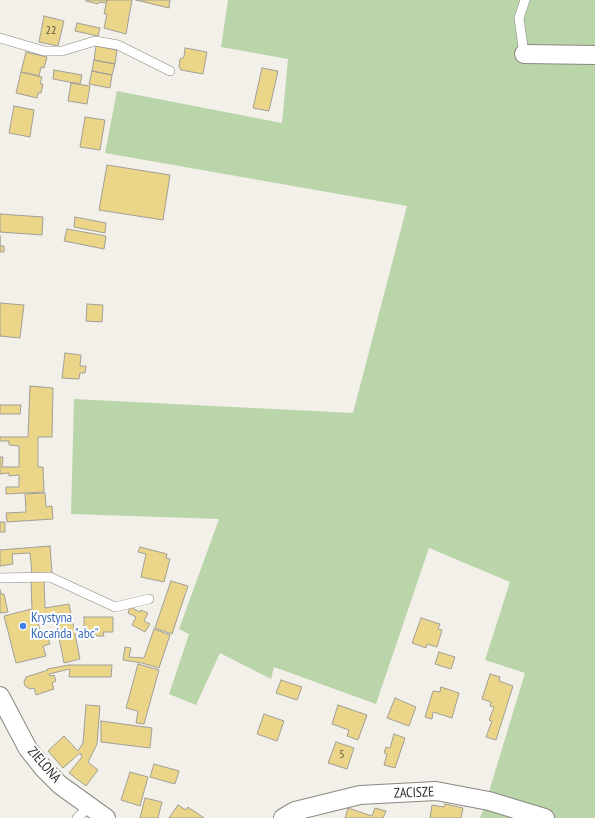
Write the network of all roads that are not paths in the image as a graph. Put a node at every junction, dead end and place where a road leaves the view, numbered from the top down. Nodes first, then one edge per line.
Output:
1 (525, 0) edge
2 (0, 38) edge
3 (524, 54) joint
4 (595, 55) edge
5 (170, 71) dead end
6 (0, 578) edge
7 (149, 599) dead end
8 (0, 696) edge
9 (90, 806) junction
10 (77, 818) edge
11 (106, 818) edge
12 (283, 818) edge
13 (545, 818) edge

1 - 3 lane
2 - 5 lane
3 - 4 street
6 - 7 lane
8 - 9 street, ZIELONA
9 - 10 lane
9 - 11 street, ZIELONA
12 - 13 street, ZACISZE

